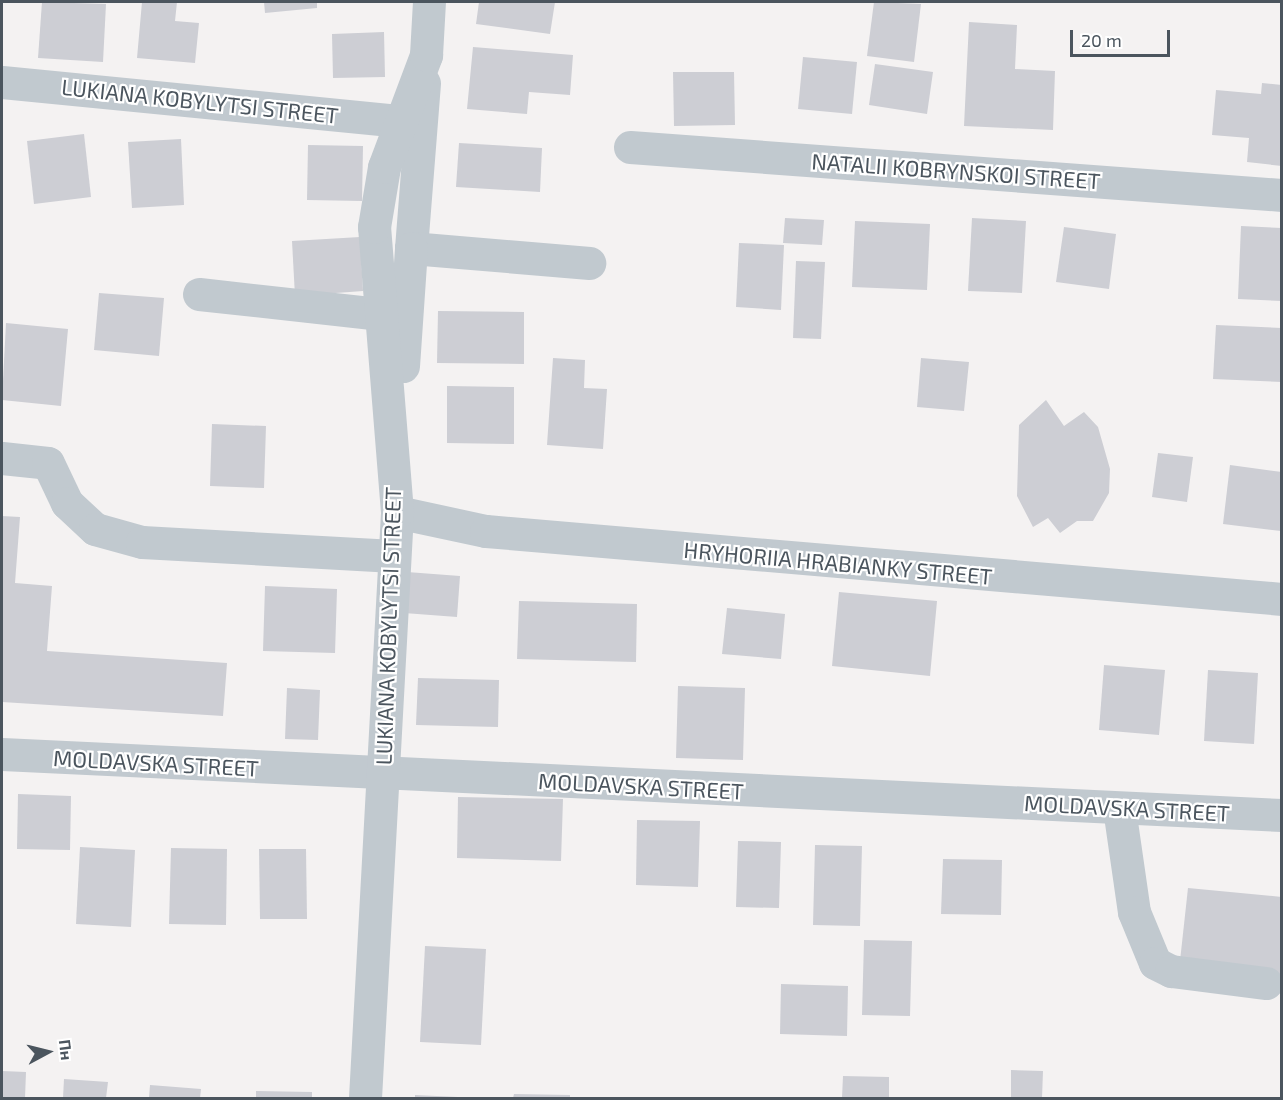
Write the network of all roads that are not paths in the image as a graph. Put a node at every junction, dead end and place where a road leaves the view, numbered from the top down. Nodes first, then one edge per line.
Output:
1 (429, 2) edge
2 (426, 55) junction
3 (2, 82) edge
4 (398, 121) junction
5 (630, 147) dead end
6 (1281, 195) edge
7 (411, 248) junction
8 (589, 263) dead end
9 (199, 294) dead end
10 (381, 314) junction
11 (2, 458) edge
12 (394, 475) junction
13 (397, 512) junction
14 (394, 556) junction
15 (1281, 599) edge
16 (2, 754) edge
17 (382, 775) junction
18 (1119, 808) junction
19 (1281, 815) edge
20 (1266, 982) dead end
21 (365, 1098) edge

1 - 2 street, LUKIANA KOBYLYTSI STREET
2 - 4 street, LUKIANA KOBYLYTSI STREET
2 - 7 street
3 - 4 street, LUKIANA KOBYLYTSI STREET
4 - 10 street, LUKIANA KOBYLYTSI STREET
5 - 6 street, NATALII KOBRYNSKOI STREET
7 - 8 street
7 - 12 street
9 - 10 street
10 - 12 street, LUKIANA KOBYLYTSI STREET
11 - 14 street
12 - 13 street, LUKIANA KOBYLYTSI STREET
13 - 14 street, LUKIANA KOBYLYTSI STREET
13 - 15 street, HRYHORIIA HRABIANKY STREET
14 - 17 street, LUKIANA KOBYLYTSI STREET
16 - 17 street, MOLDAVSKA STREET
17 - 18 street, MOLDAVSKA STREET
17 - 21 street, LUKIANA KOBYLYTSI STREET
18 - 19 street, MOLDAVSKA STREET
18 - 20 street

